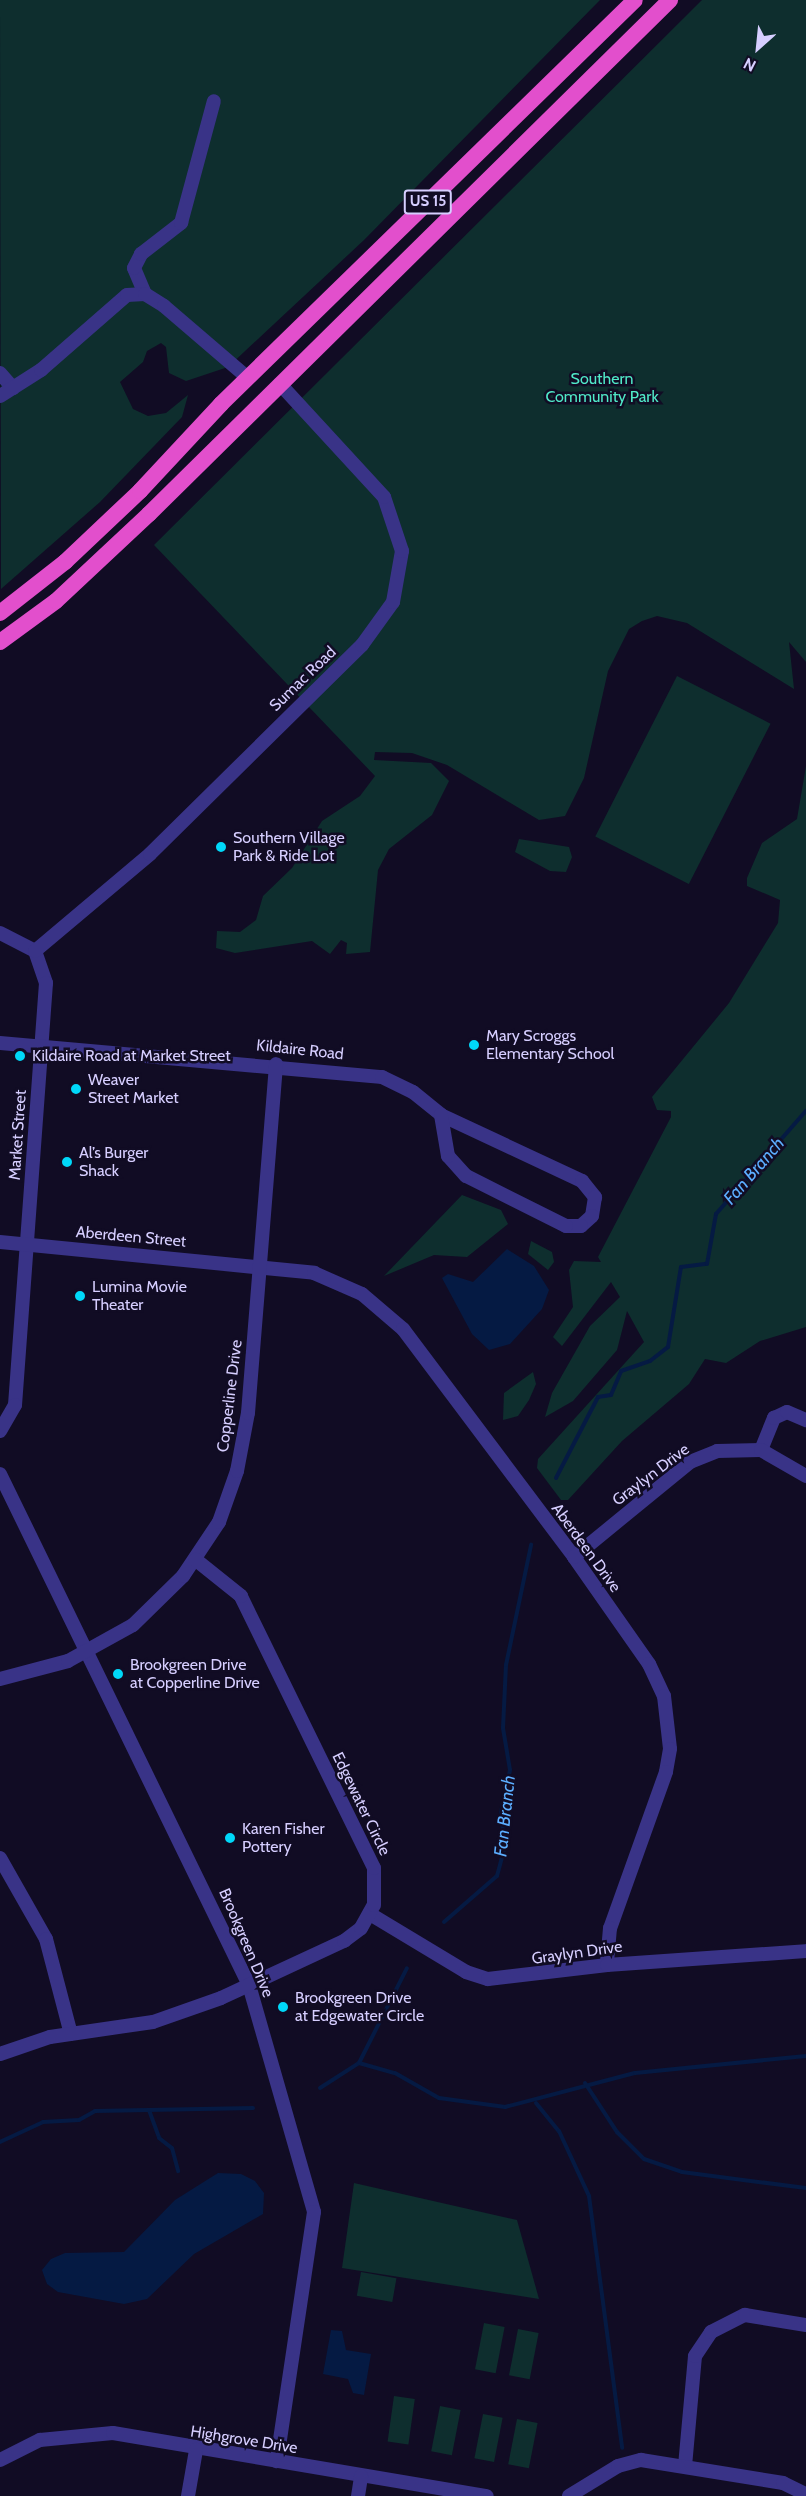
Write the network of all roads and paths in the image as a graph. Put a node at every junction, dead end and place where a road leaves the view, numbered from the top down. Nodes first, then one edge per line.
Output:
1 (635, 0) edge
2 (670, 0) edge
3 (214, 100) dead end
4 (145, 294) junction
5 (0, 373) edge
6 (248, 378) junction
7 (280, 384) junction
8 (13, 388) junction
9 (0, 396) edge
10 (0, 613) edge
11 (0, 642) edge
12 (0, 933) edge
13 (35, 951) junction
14 (0, 1043) edge
15 (41, 1046) junction
16 (276, 1064) junction
17 (441, 1115) junction
18 (0, 1242) edge
19 (27, 1245) junction
20 (260, 1264) junction
21 (806, 1419) edge
22 (0, 1431) edge
23 (761, 1450) junction
24 (803, 1468) edge
25 (0, 1474) edge
26 (574, 1557) junction
27 (196, 1560) junction
28 (87, 1651) junction
29 (0, 1679) edge
30 (0, 1858) edge
31 (370, 1914) junction
32 (806, 1952) edge
33 (607, 1965) junction
34 (249, 1985) junction
35 (71, 2034) junction
36 (0, 2054) edge
37 (806, 2325) edge
38 (196, 2450) junction
39 (0, 2460) edge
40 (277, 2461) junction
41 (685, 2466) junction
42 (361, 2476) junction
43 (806, 2494) edge
44 (189, 2496) edge
45 (358, 2496) edge
46 (487, 2496) edge
47 (569, 2496) edge

1 - 6 highway, US 15
2 - 7 highway, US 15
3 - 4 street
4 - 6 street
4 - 8 street
5 - 8 street
6 - 10 highway, US 15
7 - 11 highway, US 15
7 - 13 street, Sumac Road
8 - 9 street
12 - 13 street
13 - 15 street, Market Street
14 - 15 street, Kildaire Road
15 - 16 street, Kildaire Road
15 - 19 street, Market Street
16 - 17 street, Kildaire Road
16 - 20 street, Copperline Drive
17 - 17 street, Kildaire Road
18 - 19 street, Aberdeen Street
19 - 20 street, Aberdeen Street
19 - 22 street, Market Street
20 - 26 street, Aberdeen Drive
20 - 27 street, Copperline Drive
21 - 23 street
23 - 24 street, Graylyn Drive
23 - 26 street, Graylyn Drive
25 - 28 street, Brookgreen Drive
26 - 33 street, Aberdeen Drive
27 - 28 street, Copperline Drive
27 - 31 street, Edgewater Circle
28 - 29 street, Copperline Drive
28 - 34 street, Brookgreen Drive
30 - 35 street
31 - 33 street, Graylyn Drive
31 - 34 street
32 - 33 street, Graylyn Drive
34 - 35 street
34 - 40 street, Brookgreen Drive
35 - 36 street
37 - 41 street
38 - 39 street, Highgrove Drive
38 - 40 street, Highgrove Drive
38 - 44 street
40 - 42 street, Highgrove Drive
41 - 43 street
41 - 47 street
42 - 45 street
42 - 46 street, Highgrove Drive

